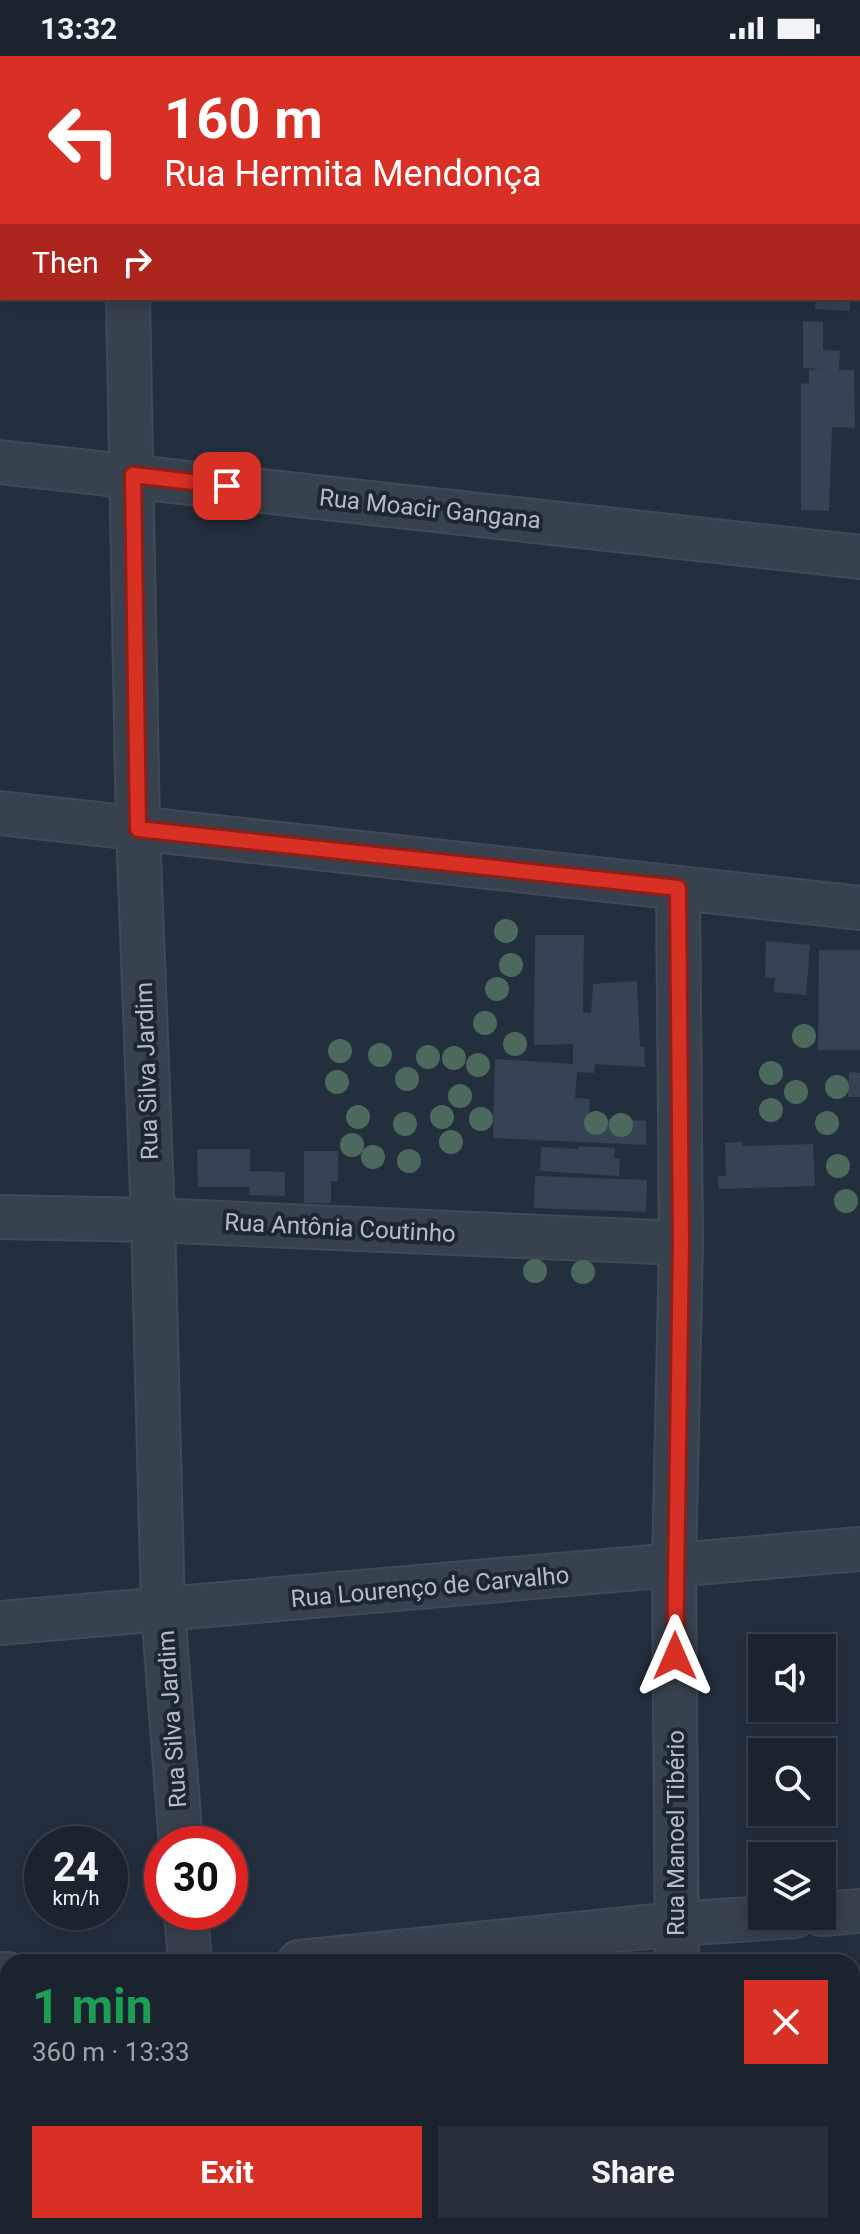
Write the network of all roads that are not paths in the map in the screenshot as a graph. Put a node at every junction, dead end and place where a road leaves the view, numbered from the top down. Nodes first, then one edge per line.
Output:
1 (128, 300) edge
2 (0, 462) edge
3 (133, 475) junction
4 (860, 557) edge
5 (0, 813) edge
6 (138, 829) junction
7 (678, 888) junction
8 (860, 908) edge
9 (0, 1217) edge
10 (153, 1220) junction
11 (681, 1243) junction
12 (860, 1549) edge
13 (674, 1566) junction
14 (163, 1610) junction
15 (0, 1623) edge
16 (180, 1826) edge
17 (860, 1911) edge
18 (836, 1913) edge
19 (748, 1927) edge
20 (187, 1930) edge
21 (676, 1943) edge
22 (189, 1954) edge
23 (458, 1954) edge

1 - 3 street, Rua Silva Jardim
2 - 3 street, Rua Moacir Gangana
3 - 4 street, Rua Moacir Gangana
3 - 6 street, Rua Silva Jardim
5 - 6 street
6 - 7 street
6 - 10 street, Rua Silva Jardim
7 - 8 street
7 - 11 street, Rua Manoel Tibério
9 - 10 street, Rua Antônia Coutinho
10 - 11 street, Rua Antônia Coutinho
10 - 14 street, Rua Silva Jardim
11 - 13 street, Rua Manoel Tibério
12 - 13 street, Rua Lourenço de Carvalho
13 - 14 street, Rua Lourenço de Carvalho
13 - 21 street, Rua Manoel Tibério
14 - 15 street, Rua Lourenço de Carvalho
14 - 16 street, Rua Silva Jardim
17 - 18 street
19 - 21 street
20 - 22 street
21 - 23 street

